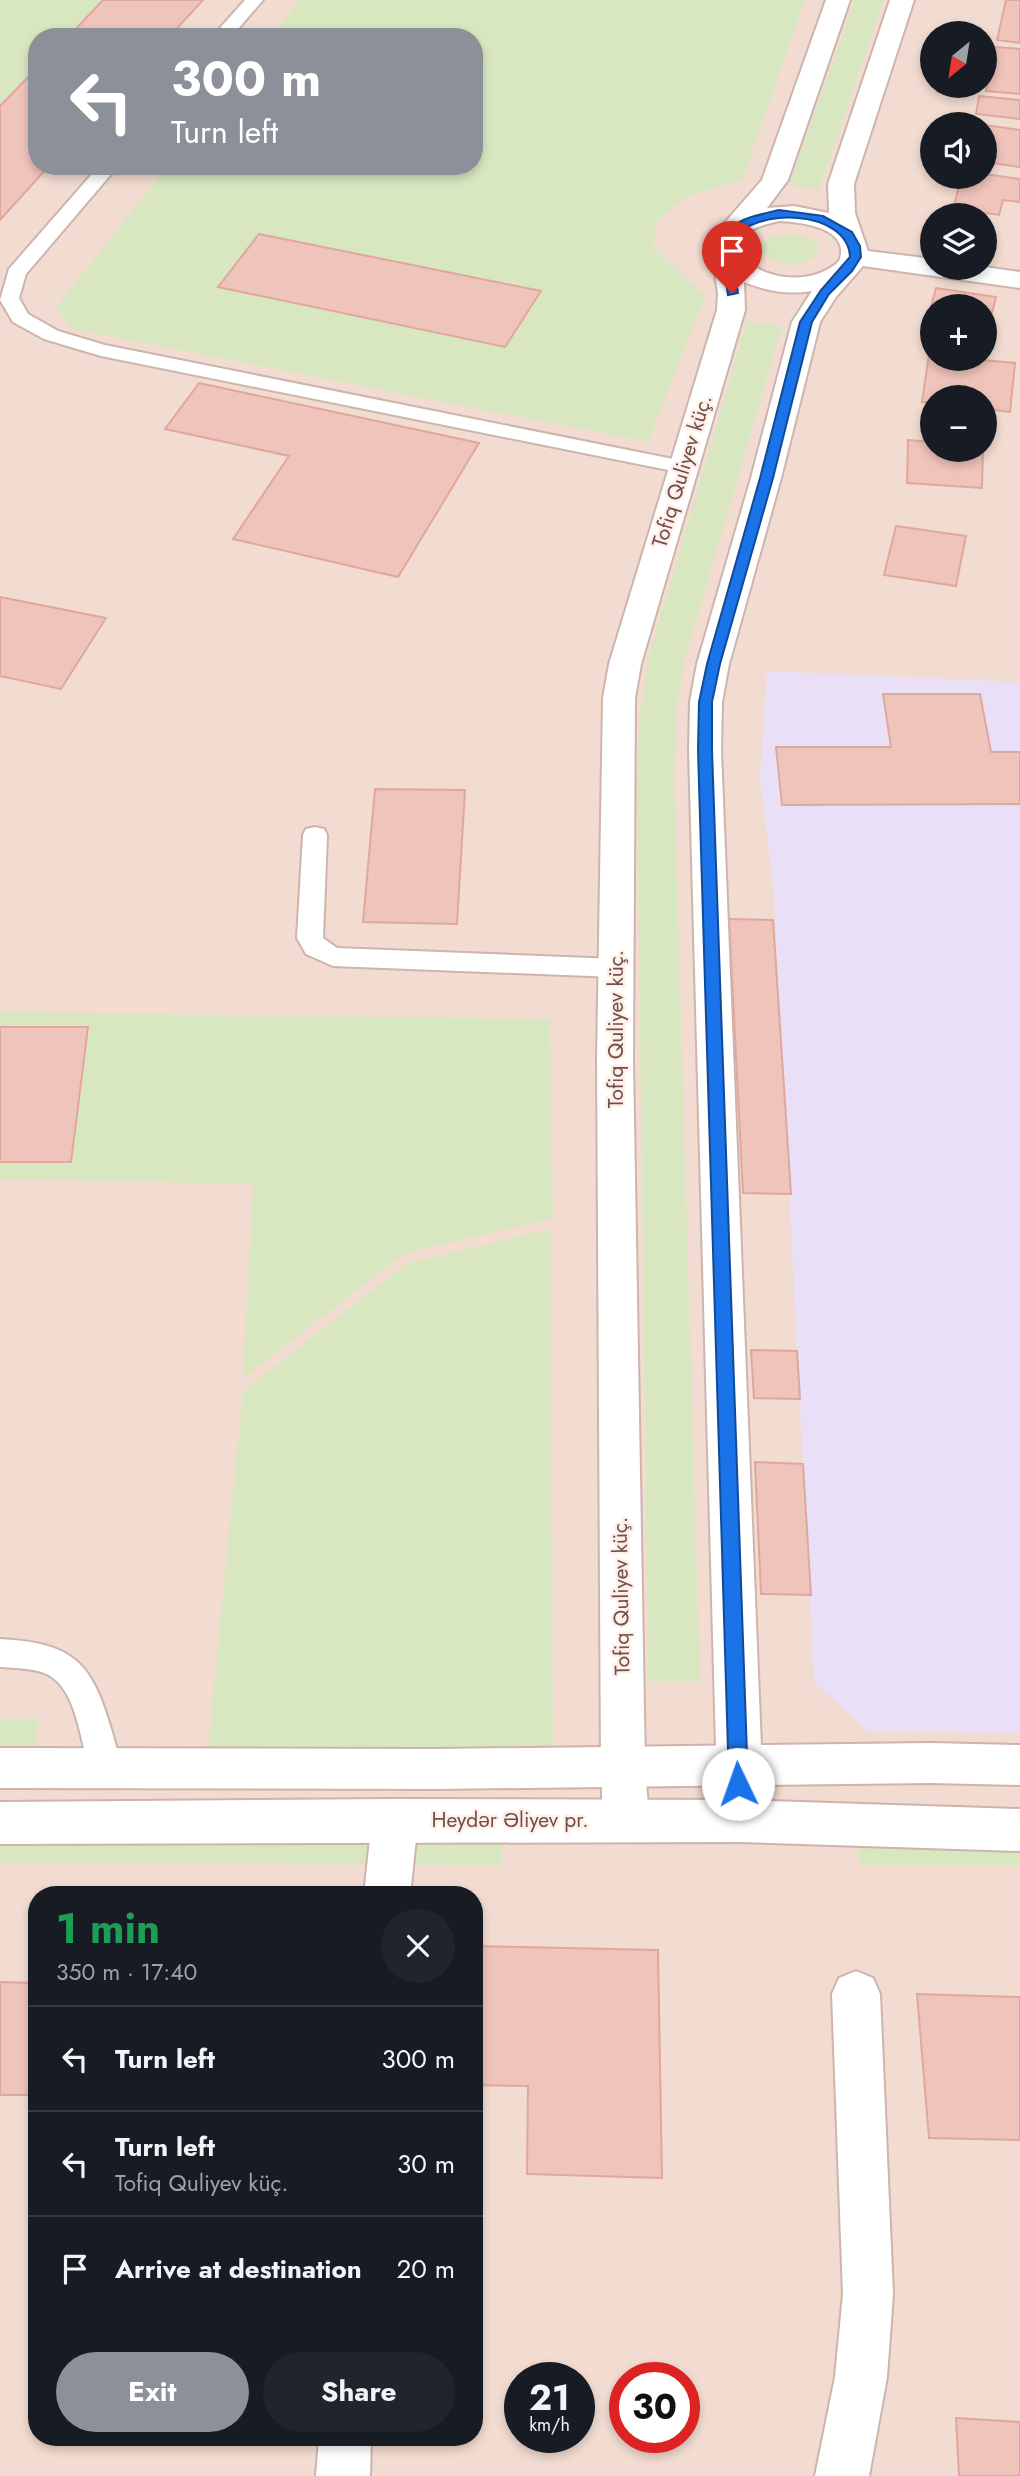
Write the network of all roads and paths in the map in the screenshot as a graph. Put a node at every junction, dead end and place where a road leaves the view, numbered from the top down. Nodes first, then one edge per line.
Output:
1 (254, 0) edge
2 (838, 0) edge
3 (902, 0) edge
4 (229, 28) edge
5 (101, 175) edge
6 (728, 243) junction
7 (853, 257) junction
8 (920, 266) edge
9 (997, 277) edge
10 (1020, 280) edge
11 (683, 467) junction
12 (315, 835) dead end
13 (616, 968) junction
14 (0, 1653) edge
15 (737, 1765) junction
16 (1020, 1765) edge
17 (623, 1767) junction
18 (0, 1768) edge
19 (105, 1768) junction
20 (396, 1819) junction
21 (626, 1821) junction
22 (741, 1821) junction
23 (0, 1823) edge
24 (1020, 1830) edge
25 (388, 1886) edge
26 (856, 1994) dead end
27 (345, 2446) edge
28 (343, 2476) edge
29 (842, 2476) edge

1 - 4 lane
2 - 6 street
3 - 7 street
5 - 11 lane
6 - 7 street
6 - 7 street
6 - 11 street, Tofiq Quliyev küç.
7 - 8 street
7 - 15 street
9 - 10 street
11 - 13 street, Tofiq Quliyev küç.
12 - 13 lane
13 - 17 street, Tofiq Quliyev küç.
14 - 19 lane
15 - 16 street
15 - 17 street
15 - 22 street
17 - 19 street
17 - 21 street, Tofiq Quliyev küç.
18 - 19 street
20 - 21 street, Heydər Əliyev pr.
20 - 23 street, Heydər Əliyev pr.
20 - 25 street
21 - 22 street, Heydər Əliyev pr.
22 - 24 street, Heydər Əliyev pr.
26 - 29 street
27 - 28 street

